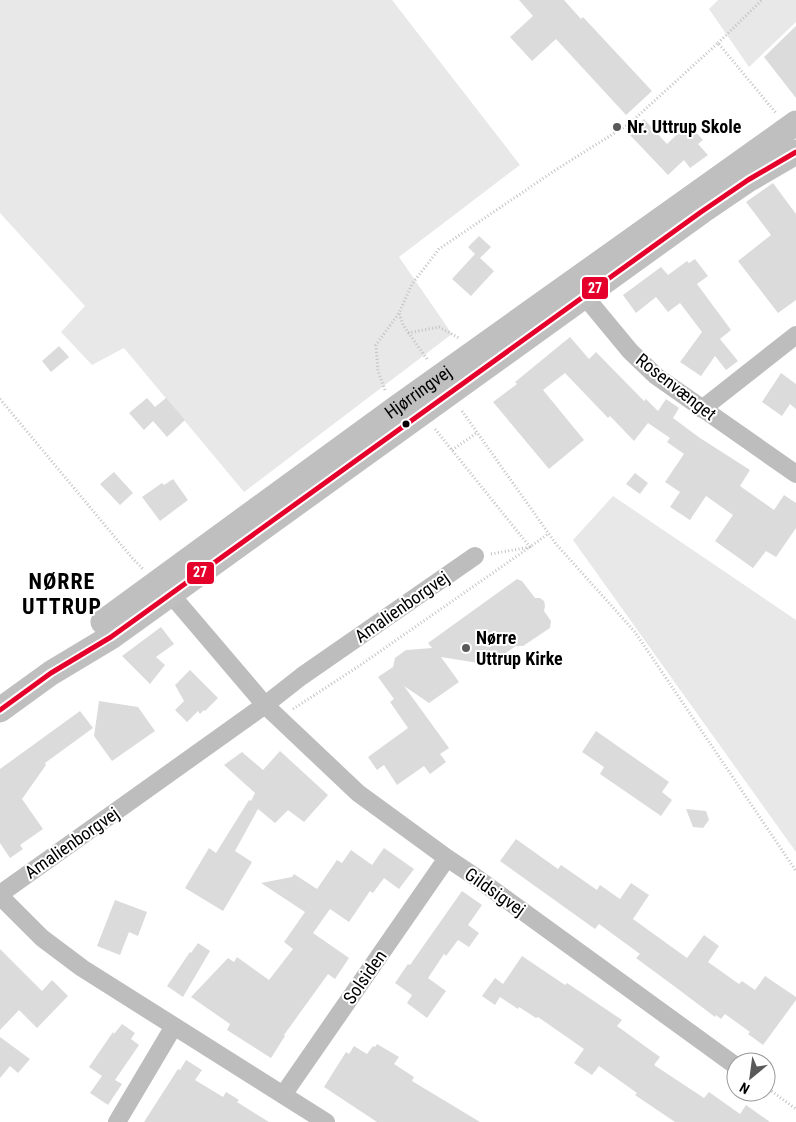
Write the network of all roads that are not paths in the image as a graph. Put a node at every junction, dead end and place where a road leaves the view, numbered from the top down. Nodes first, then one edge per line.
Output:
1 (792, 126) edge
2 (796, 152) edge
3 (578, 288) junction
4 (796, 335) edge
5 (702, 409) junction
6 (796, 474) edge
7 (475, 556) road end
8 (163, 588) junction
9 (265, 705) junction
10 (0, 710) edge
11 (447, 858) junction
12 (0, 895) edge
13 (174, 1026) junction
14 (726, 1059) edge
15 (283, 1095) junction
16 (117, 1122) edge
17 (326, 1122) edge

1 - 3 main road, Hjørringvej
2 - 3 main road, Hjørringvej
3 - 5 street, Rosenvænget
3 - 8 main road, Hjørringvej
3 - 8 main road, Hjørringvej
4 - 5 street
5 - 6 street, Rosenvænget
7 - 9 street, Amalienborgvej
8 - 9 street
8 - 10 main road, Hjørringvej
9 - 11 street, Gildsigvej
9 - 12 street, Amalienborgvej
11 - 14 street, Gildsigvej
11 - 15 street, Solsiden
12 - 13 street
13 - 15 street
13 - 16 street
15 - 17 street

